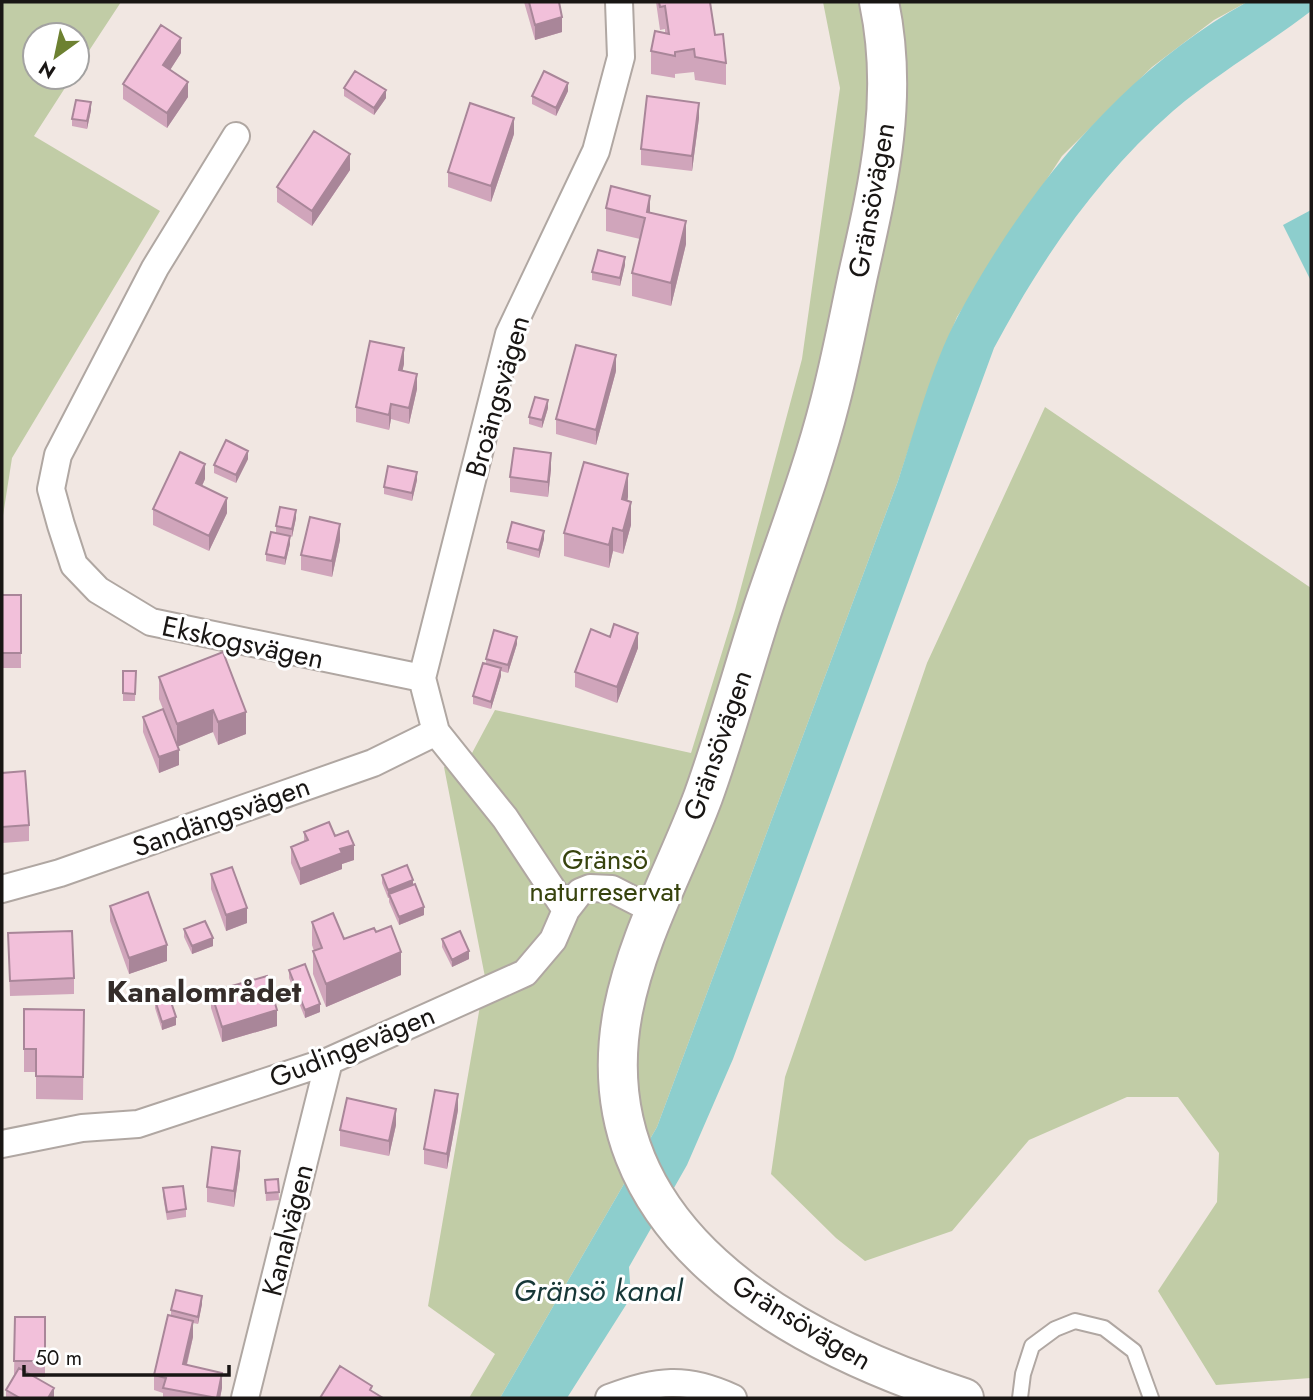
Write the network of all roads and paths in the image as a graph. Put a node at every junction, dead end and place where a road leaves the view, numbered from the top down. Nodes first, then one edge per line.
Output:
1 (619, 2) edge
2 (879, 2) edge
3 (236, 136) dead end
4 (422, 678) junction
5 (436, 732) junction
6 (2, 889) edge
7 (566, 910) junction
8 (653, 910) junction
9 (329, 1061) junction
10 (2, 1144) edge
11 (246, 1398) edge
12 (609, 1398) edge
13 (733, 1398) edge
14 (964, 1398) edge
15 (1020, 1398) edge
16 (1151, 1398) edge

1 - 4 street, Broängsvägen
2 - 8 street, Gränsövägen
3 - 4 street, Ekskogsvägen
4 - 5 street
5 - 6 street, Sandängsvägen
5 - 7 street
7 - 8 street, Gudingevägen
7 - 9 street, Gudingevägen
8 - 14 street, Gränsövägen
9 - 10 street, Gudingevägen
9 - 11 street, Kanalvägen
12 - 13 street
15 - 16 lane

